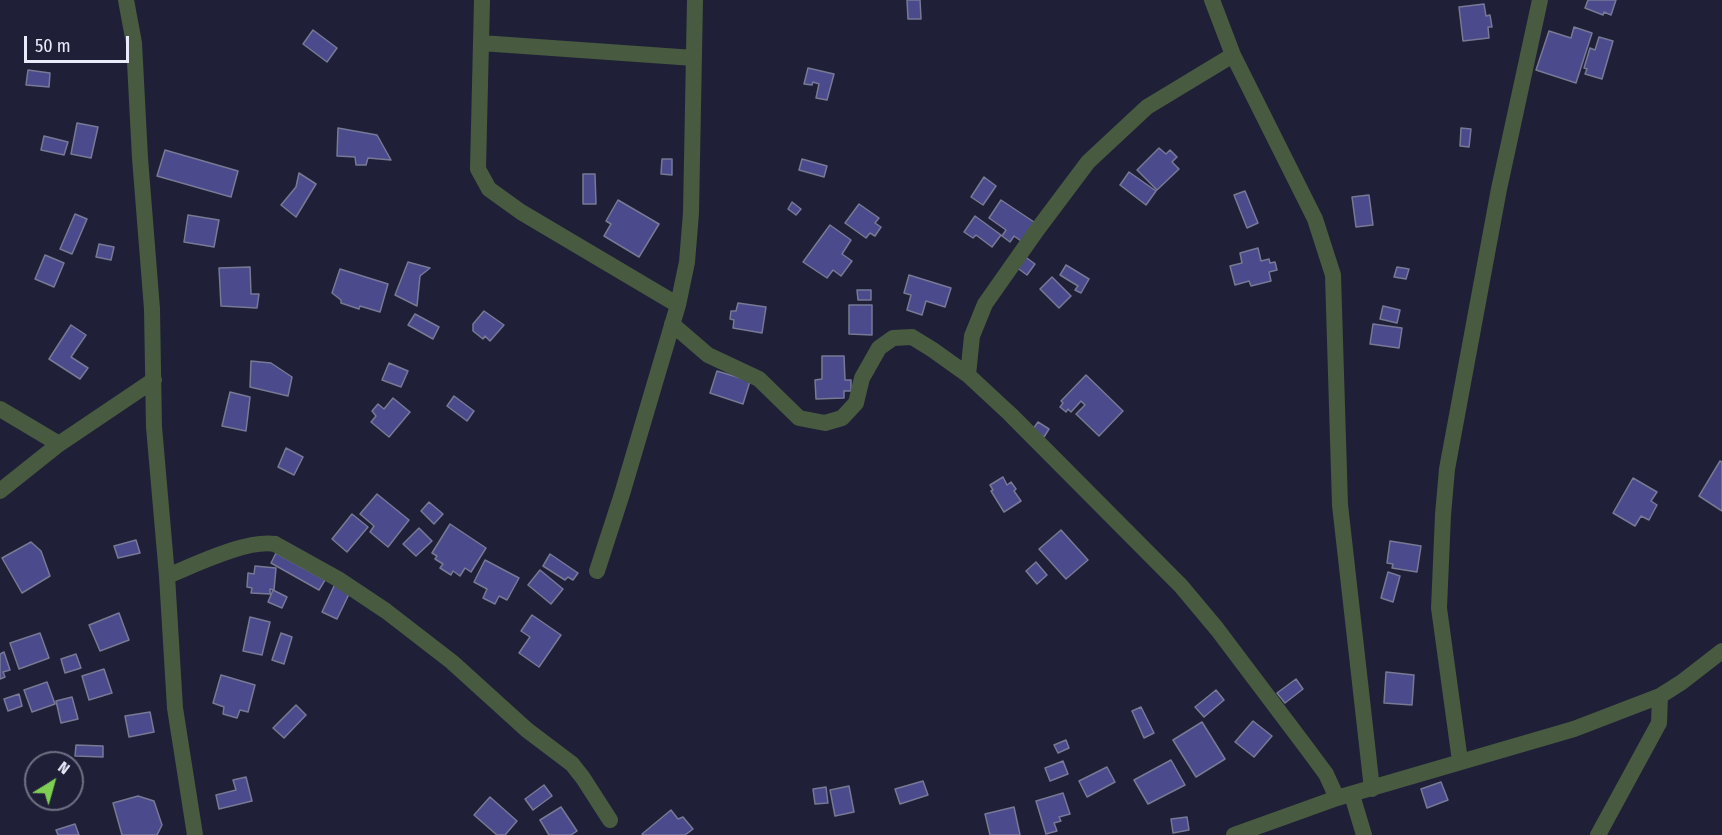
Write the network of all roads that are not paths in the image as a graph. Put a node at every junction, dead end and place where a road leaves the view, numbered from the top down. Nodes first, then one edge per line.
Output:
1 (126, 0) edge
2 (482, 0) edge
3 (695, 0) edge
4 (1212, 0) edge
5 (1540, 0) edge
6 (481, 43) junction
7 (1233, 55) junction
8 (694, 58) junction
9 (678, 305) junction
10 (672, 324) junction
11 (968, 375) junction
12 (154, 380) junction
13 (0, 410) edge
14 (59, 444) junction
15 (0, 491) edge
16 (597, 571) dead end
17 (167, 576) junction
18 (1722, 651) edge
19 (1660, 696) junction
20 (1460, 761) junction
21 (1372, 789) junction
22 (1344, 797) junction
23 (610, 820) dead end
24 (195, 835) edge
25 (1234, 835) edge
26 (1364, 835) edge
27 (1598, 835) edge

1 - 12 street
2 - 6 street
3 - 8 street
4 - 7 street
5 - 20 street
6 - 8 street
6 - 9 street
7 - 11 street
7 - 21 street
8 - 9 street
9 - 10 street
10 - 11 street
10 - 16 street
11 - 22 street
12 - 14 street
12 - 17 street
13 - 14 street
14 - 15 street
17 - 23 street
17 - 24 street
18 - 19 street
19 - 20 street
19 - 27 street
20 - 21 street
21 - 22 street
22 - 25 street
22 - 26 street

